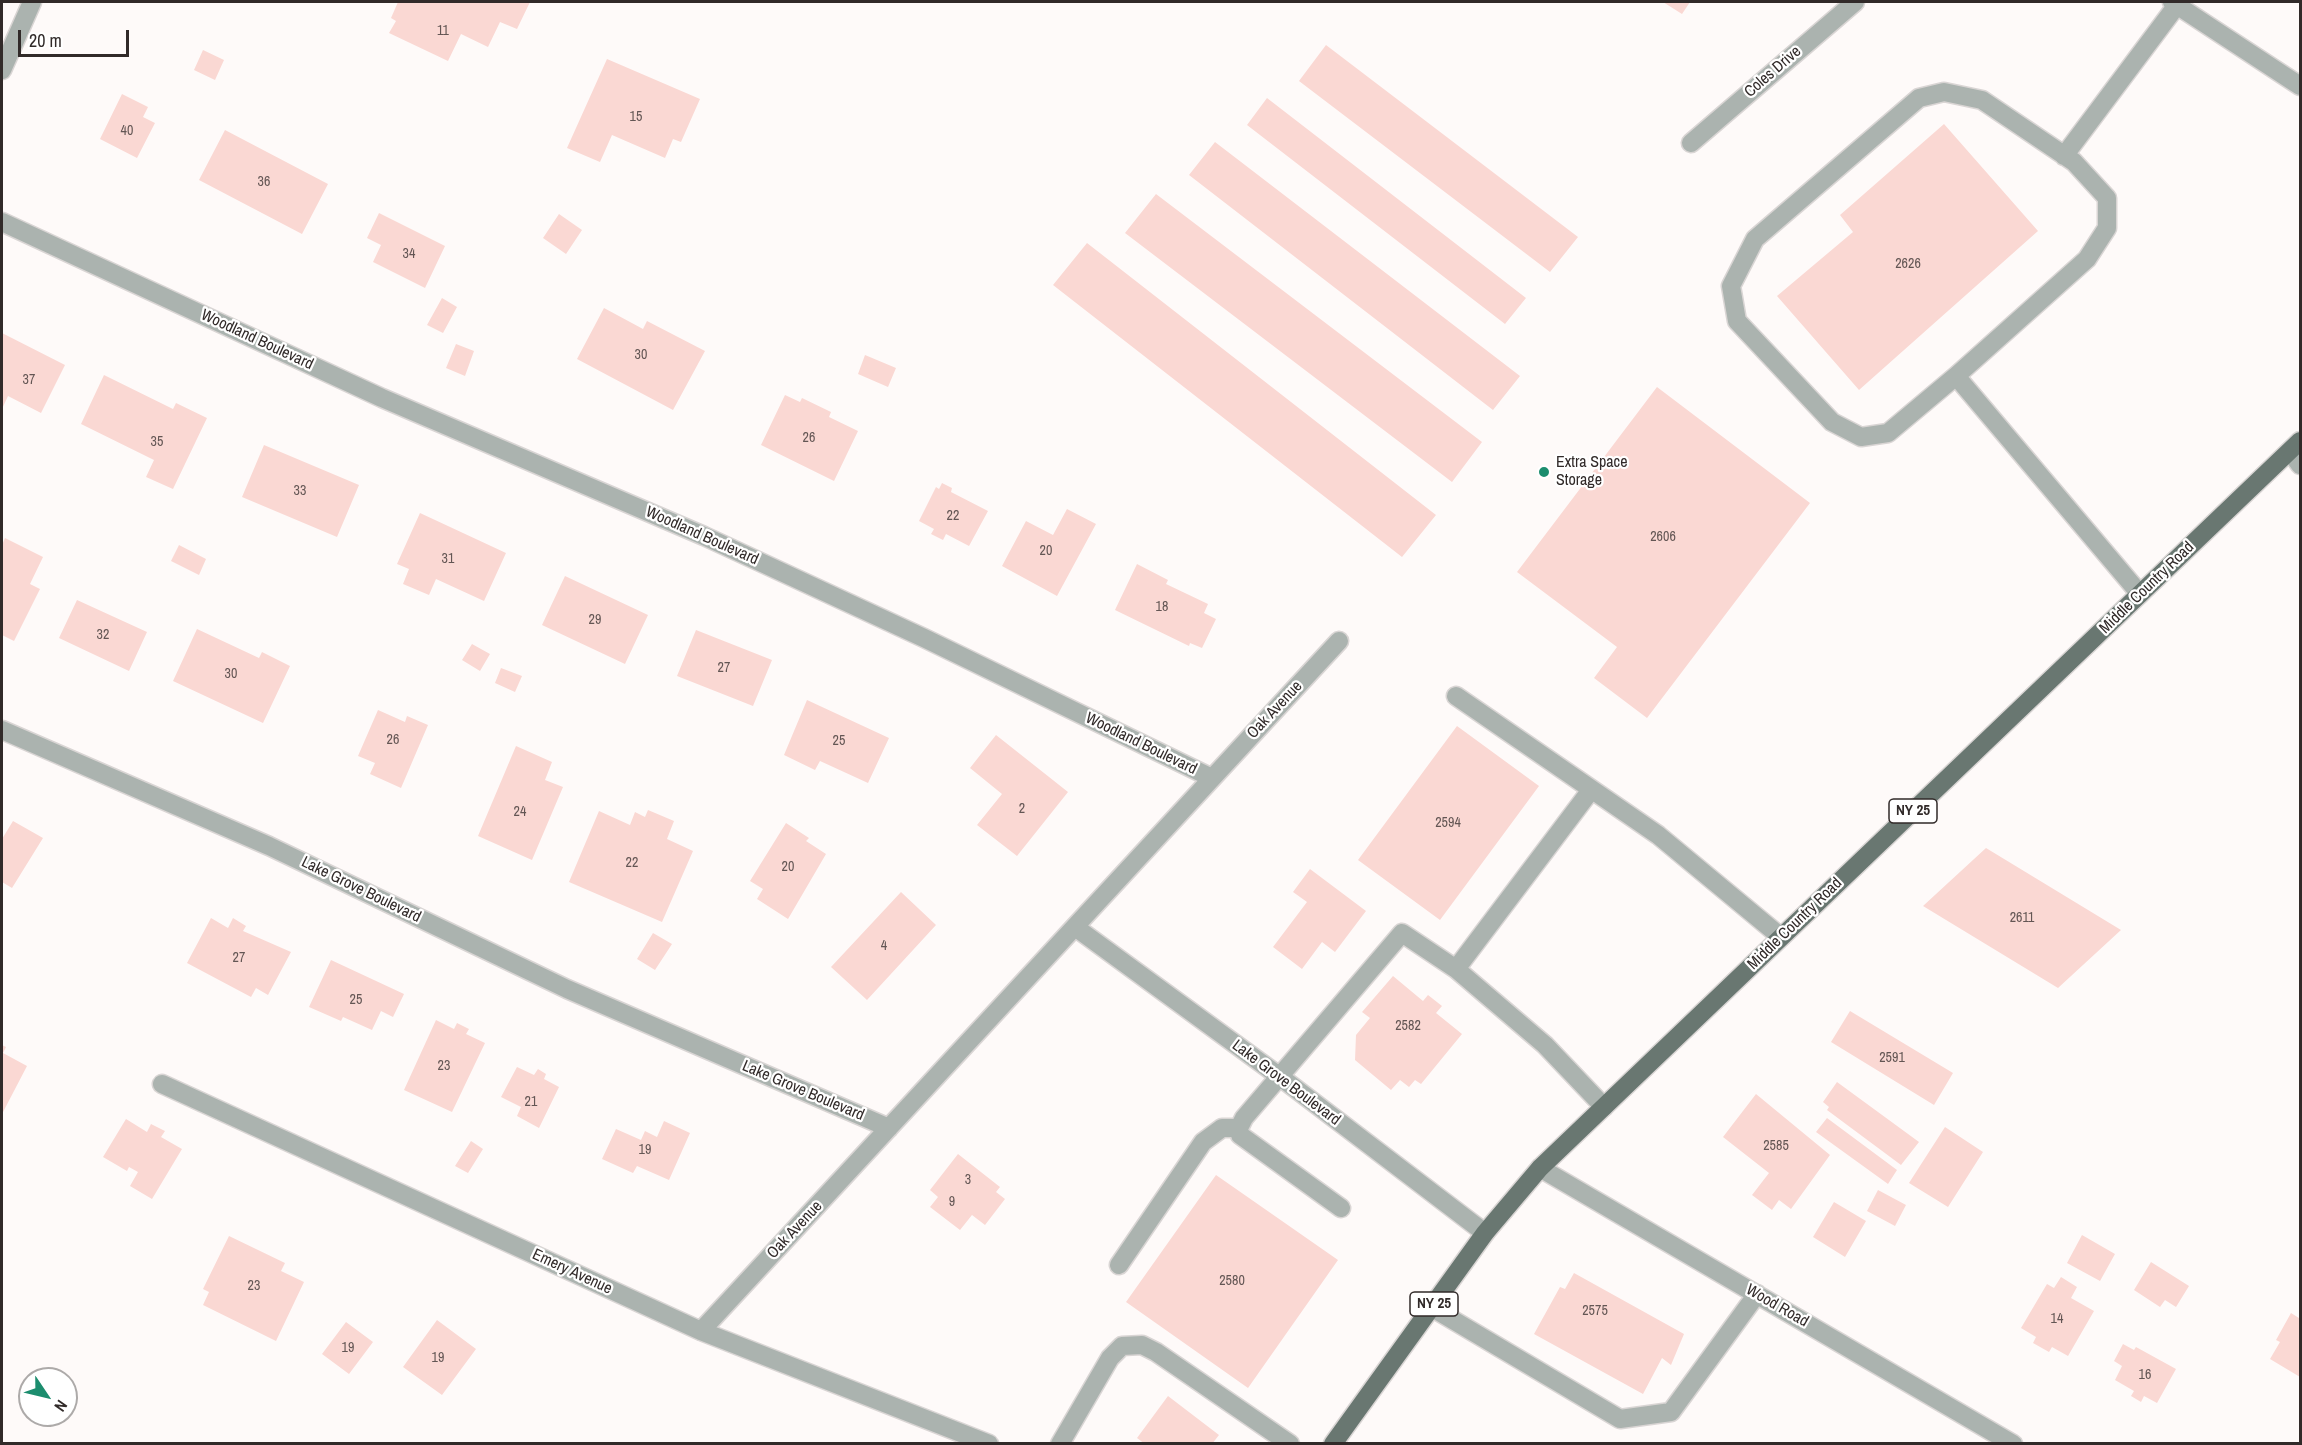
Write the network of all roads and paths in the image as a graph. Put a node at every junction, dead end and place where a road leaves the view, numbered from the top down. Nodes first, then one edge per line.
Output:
1 (32, 2) edge
2 (1855, 2) edge
3 (2175, 3) edge
4 (2, 70) edge
5 (2301, 86) edge
6 (1691, 143) dead end
7 (2064, 156) junction
8 (2, 222) edge
9 (1956, 376) junction
10 (2297, 452) edge
11 (2140, 594) junction
12 (1339, 641) dead end
13 (1456, 696) dead end
14 (2, 730) edge
15 (1212, 778) junction
16 (1591, 790) junction
17 (1075, 927) junction
18 (1781, 937) junction
19 (1456, 969) junction
20 (1279, 1076) junction
21 (162, 1084) dead end
22 (1604, 1107) junction
23 (889, 1128) junction
24 (1239, 1128) junction
25 (1540, 1168) junction
26 (1341, 1208) dead end
27 (1485, 1233) junction
28 (1119, 1265) dead end
29 (1757, 1294) junction
30 (1431, 1307) junction
31 (701, 1331) junction
32 (989, 1443) edge
33 (1060, 1443) edge
34 (1290, 1443) edge
35 (1333, 1443) edge
36 (2013, 1443) edge

1 - 4 street
2 - 6 street, Coles Drive
3 - 5 street
3 - 7 street
7 - 9 street
7 - 9 street
8 - 15 street, Woodland Boulevard
9 - 11 street
10 - 11 main road, Middle Country Road / NY 25
11 - 18 main road, Middle Country Road / NY 25
12 - 15 street, Oak Avenue
13 - 16 street
14 - 23 street, Lake Grove Boulevard
15 - 17 street, Woodland Boulevard
16 - 18 street
16 - 19 street
17 - 20 street, Lake Grove Boulevard
17 - 23 street
18 - 22 main road, Middle Country Road / NY 25
19 - 20 street
19 - 22 street
20 - 24 street
20 - 27 street, Lake Grove Boulevard
21 - 31 street, Emery Avenue
22 - 25 main road, Middle Country Road / NY 25
23 - 31 street, Oak Avenue
24 - 26 street
24 - 28 street
25 - 27 main road, Middle Country Road / NY 25
25 - 29 street, Wood Road
27 - 30 main road, Middle Country Road / NY 25
29 - 30 street
29 - 36 street, Wood Road
30 - 35 main road, Middle Country Road / NY 25
31 - 32 street, Emery Avenue
33 - 34 street

